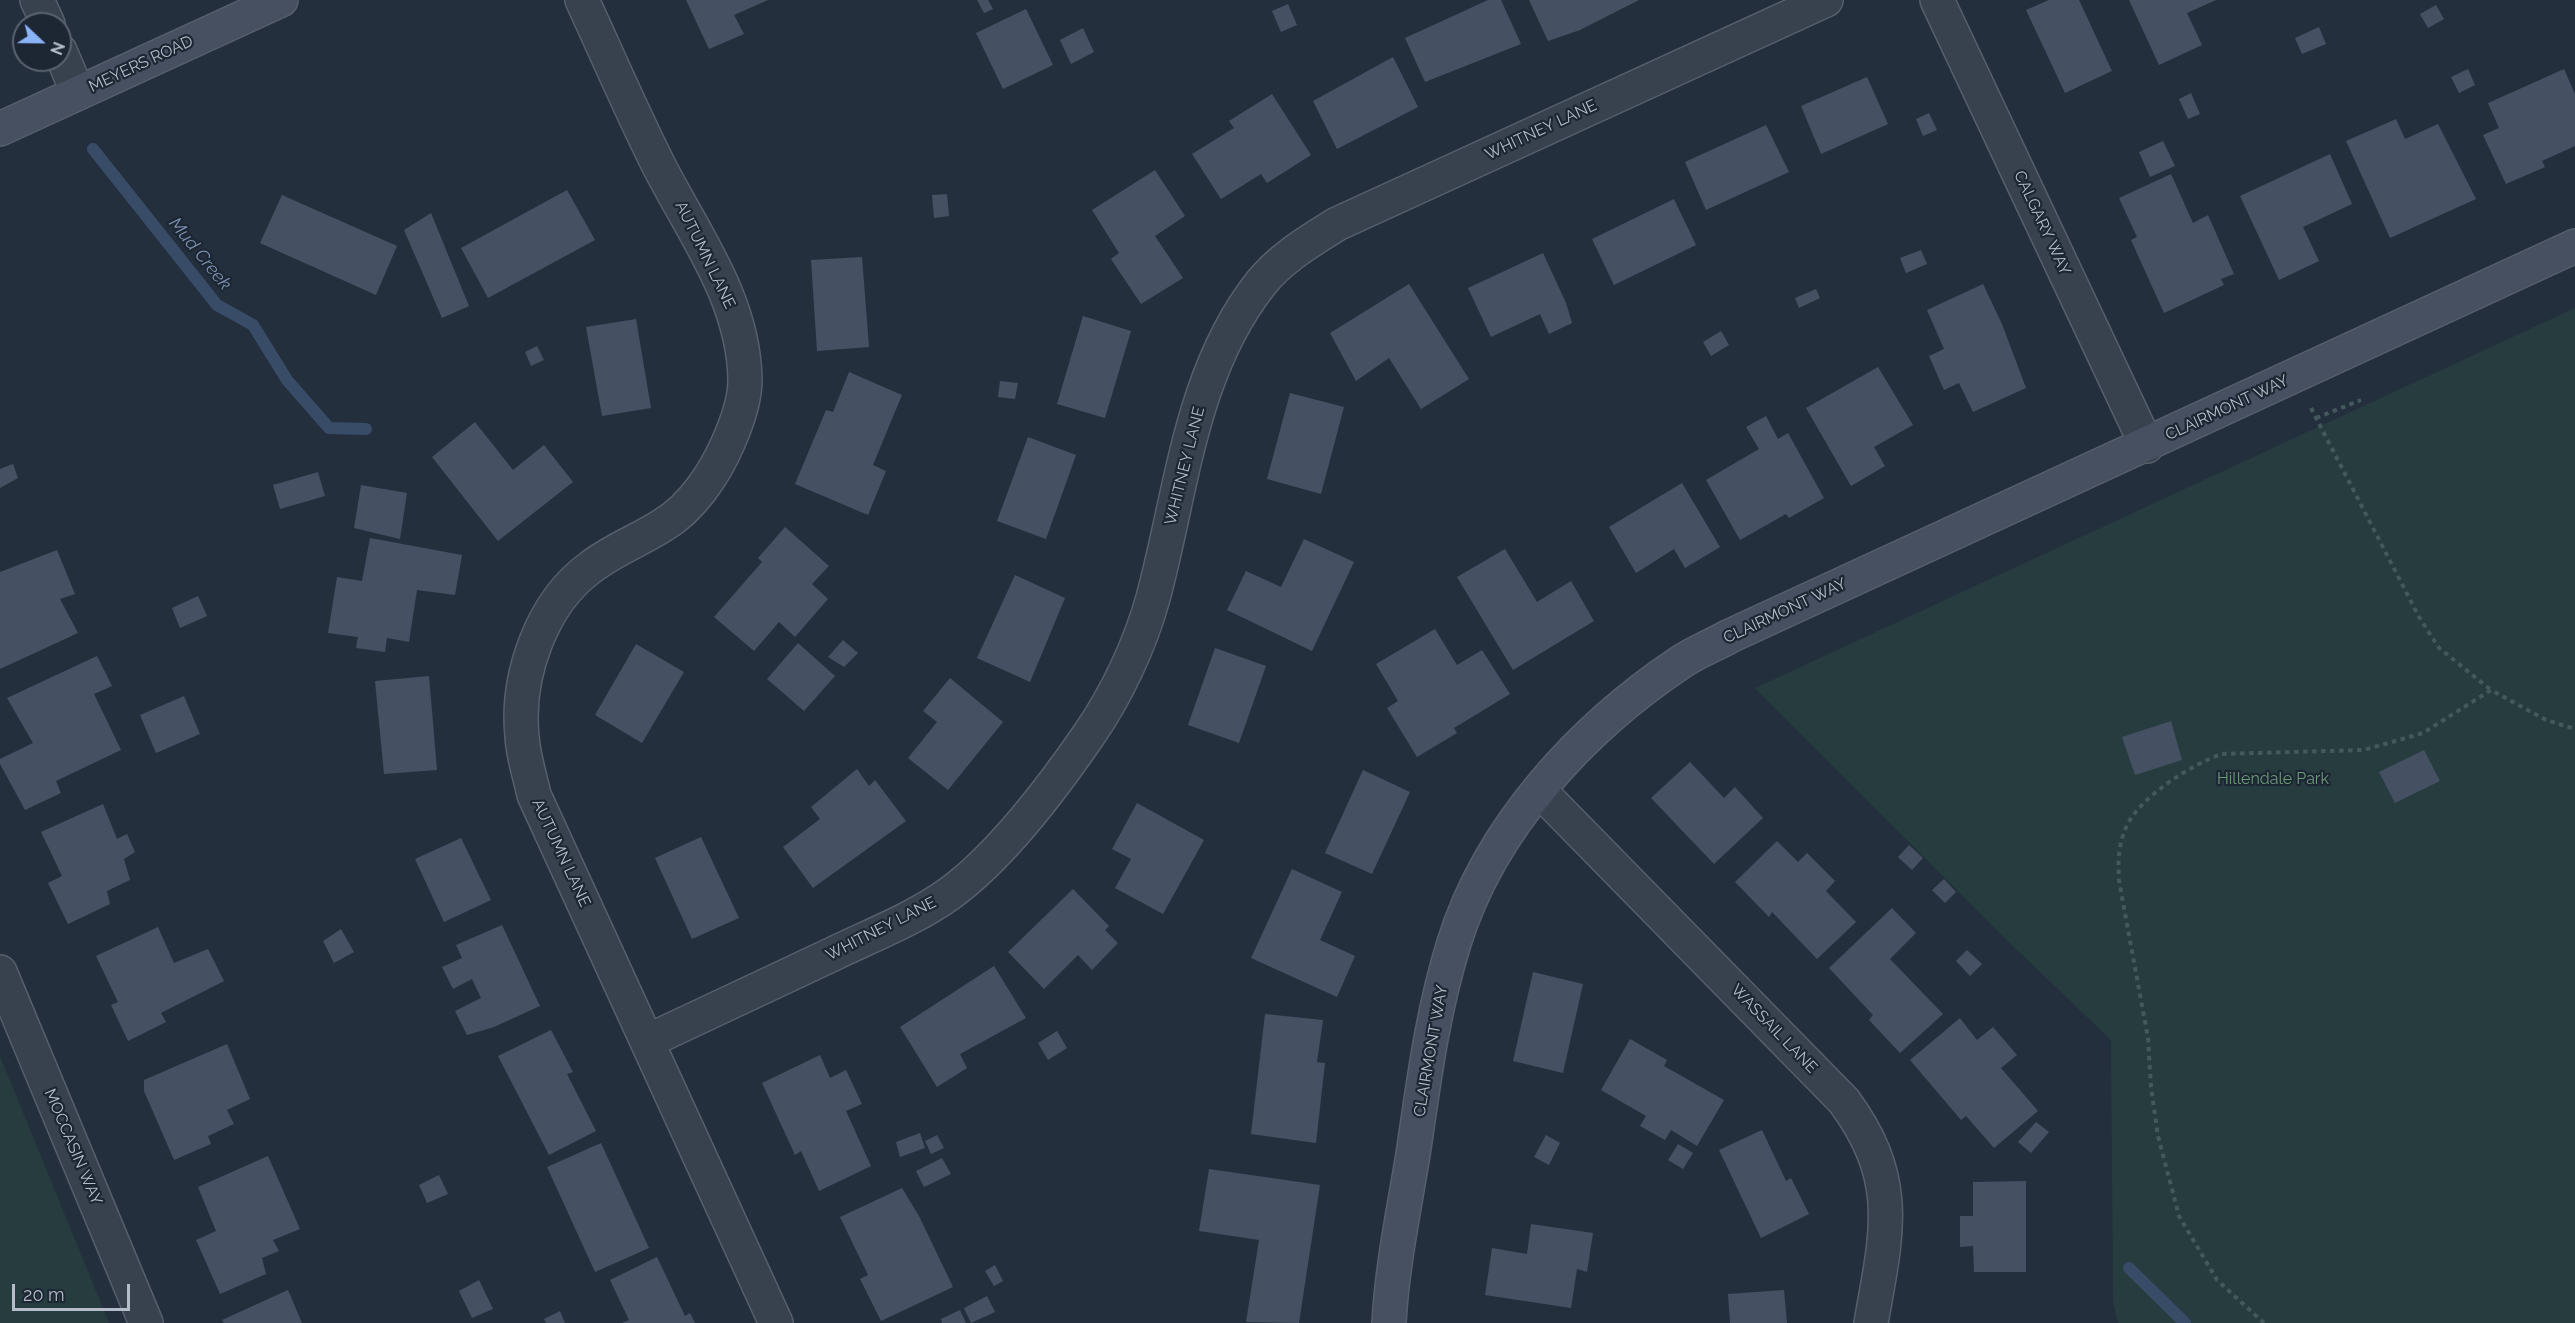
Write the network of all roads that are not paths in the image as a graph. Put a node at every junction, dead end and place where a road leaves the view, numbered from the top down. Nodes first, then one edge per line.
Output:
1 (281, 0) edge
2 (582, 0) edge
3 (1826, 0) edge
4 (1937, 0) edge
5 (69, 72) edge
6 (78, 93) junction
7 (0, 129) edge
8 (2575, 246) edge
9 (2147, 446) junction
10 (1539, 790) junction
11 (0, 972) edge
12 (648, 1041) junction
13 (146, 1323) edge
14 (776, 1323) edge
15 (1389, 1323) edge
16 (1871, 1323) edge

1 - 6 street, MEYERS ROAD
2 - 12 street, AUTUMN LANE
3 - 12 street, WHITNEY LANE
4 - 9 street, CALGARY WAY
5 - 6 street
6 - 7 street, MEYERS ROAD
8 - 9 street, CLAIRMONT WAY
9 - 10 street, CLAIRMONT WAY
10 - 15 street, CLAIRMONT WAY
10 - 16 street, WASSAIL LANE
11 - 13 street, MOCCASIN WAY
12 - 14 street, AUTUMN LANE

